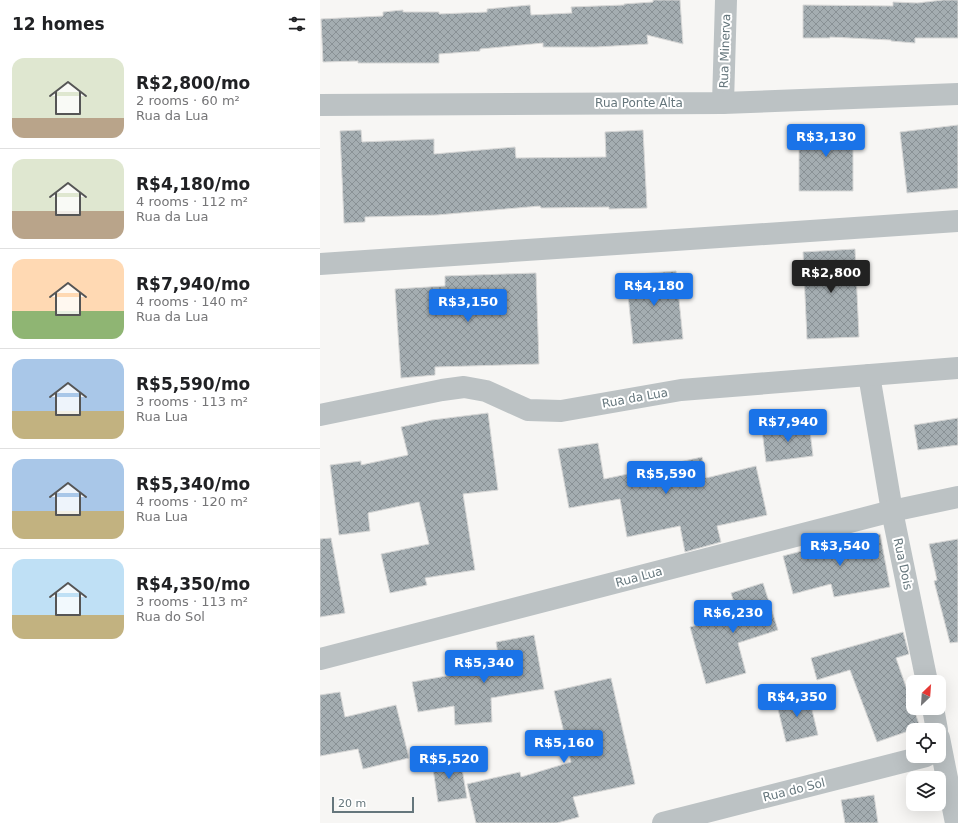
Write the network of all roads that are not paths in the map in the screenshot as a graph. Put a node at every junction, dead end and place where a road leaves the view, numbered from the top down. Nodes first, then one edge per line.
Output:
1 (726, 0) edge
2 (958, 94) edge
3 (723, 103) junction
4 (320, 105) edge
5 (958, 221) edge
6 (320, 264) edge
7 (958, 368) edge
8 (868, 375) junction
9 (320, 415) edge
10 (958, 497) edge
11 (892, 511) junction
12 (320, 659) edge
13 (927, 675) edge
14 (906, 758) edge
15 (944, 763) edge
16 (663, 823) edge
17 (956, 823) edge

1 - 3 street, Rua Minerva
2 - 3 street, Rua Ponte Alta
3 - 4 street, Rua Ponte Alta
5 - 6 street
7 - 8 street, Rua da Lua
8 - 9 street, Rua da Lua
8 - 11 street, Rua Dois
10 - 11 street, Rua Lua
11 - 12 street, Rua Lua
11 - 13 street, Rua Dois
14 - 16 street, Rua do Sol
15 - 17 street

